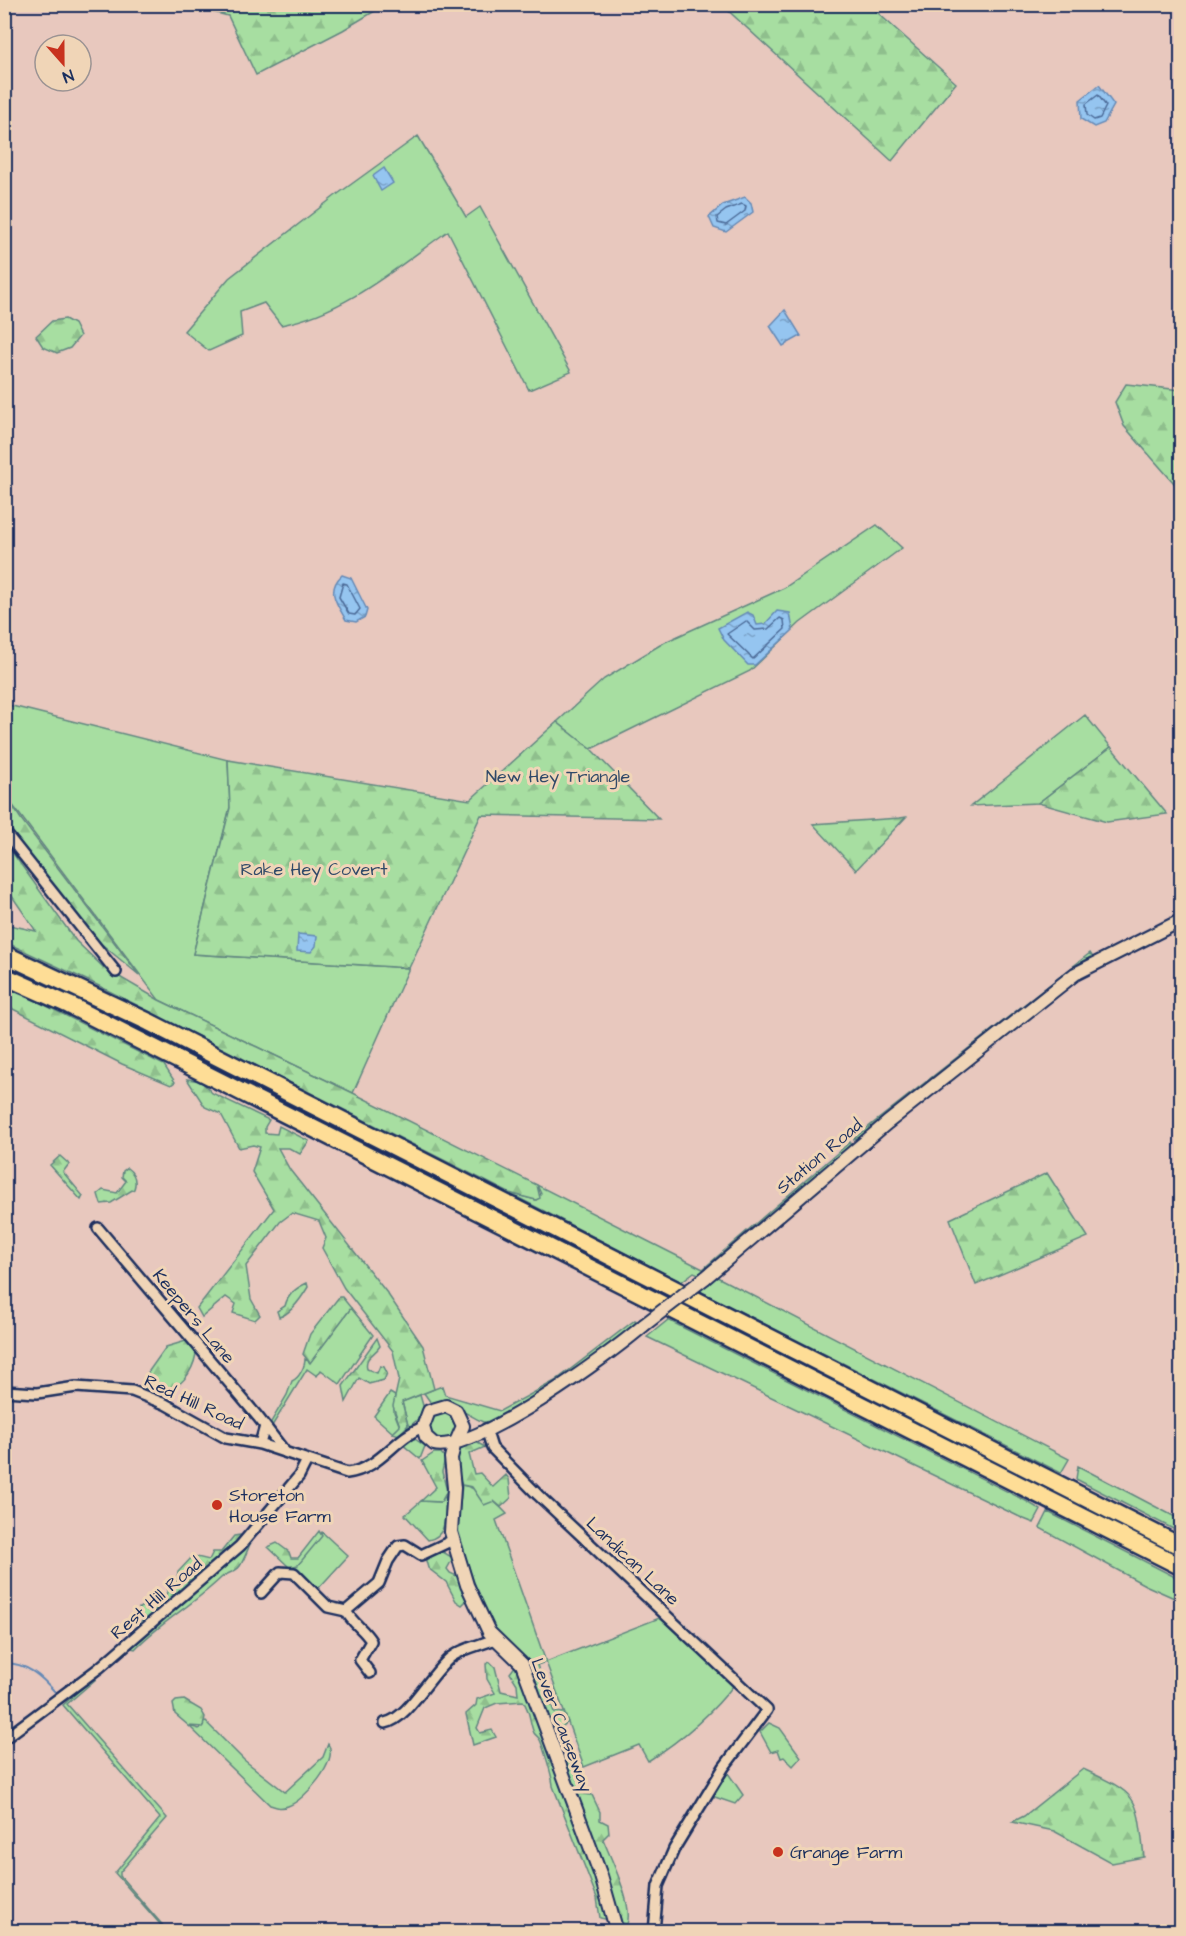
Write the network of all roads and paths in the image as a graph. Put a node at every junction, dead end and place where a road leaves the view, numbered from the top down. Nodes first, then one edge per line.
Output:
1 (4, 831) edge
2 (1182, 920) edge
3 (4, 954) edge
4 (117, 972) dead end
5 (4, 976) edge
6 (98, 1228) dead end
7 (4, 1391) edge
8 (461, 1416) junction
9 (265, 1426) junction
10 (423, 1427) junction
11 (486, 1429) junction
12 (455, 1442) junction
13 (260, 1444) junction
14 (434, 1444) junction
15 (285, 1452) junction
16 (307, 1460) junction
17 (451, 1472) junction
18 (453, 1540) junction
19 (1182, 1547) edge
20 (1182, 1567) edge
21 (261, 1593) dead end
22 (346, 1611) junction
23 (495, 1639) junction
24 (370, 1673) dead end
25 (385, 1724) dead end
26 (4, 1739) edge
27 (617, 1932) edge
28 (654, 1932) edge

1 - 4 street
2 - 11 street, Station Road, bridge
3 - 19 highway
5 - 20 highway
6 - 9 street, Keepers Lane
7 - 13 street, Red Hill Road
8 - 10 street
8 - 11 street
8 - 12 street
9 - 13 street
9 - 15 street, Keepers Lane
10 - 14 street
10 - 16 street, Red Hill Road
11 - 12 street, Station Road
11 - 28 street, Landican Lane
12 - 14 street
12 - 17 street, Lever Causeway
13 - 15 street, Red Hill Road
14 - 17 street, Lever Causeway
15 - 16 street, Red Hill Road
16 - 26 street, Rest Hill Road
17 - 18 street, Lever Causeway
18 - 22 street
18 - 23 street, Lever Causeway
21 - 22 street
22 - 24 street
23 - 25 street
23 - 27 street, Lever Causeway

